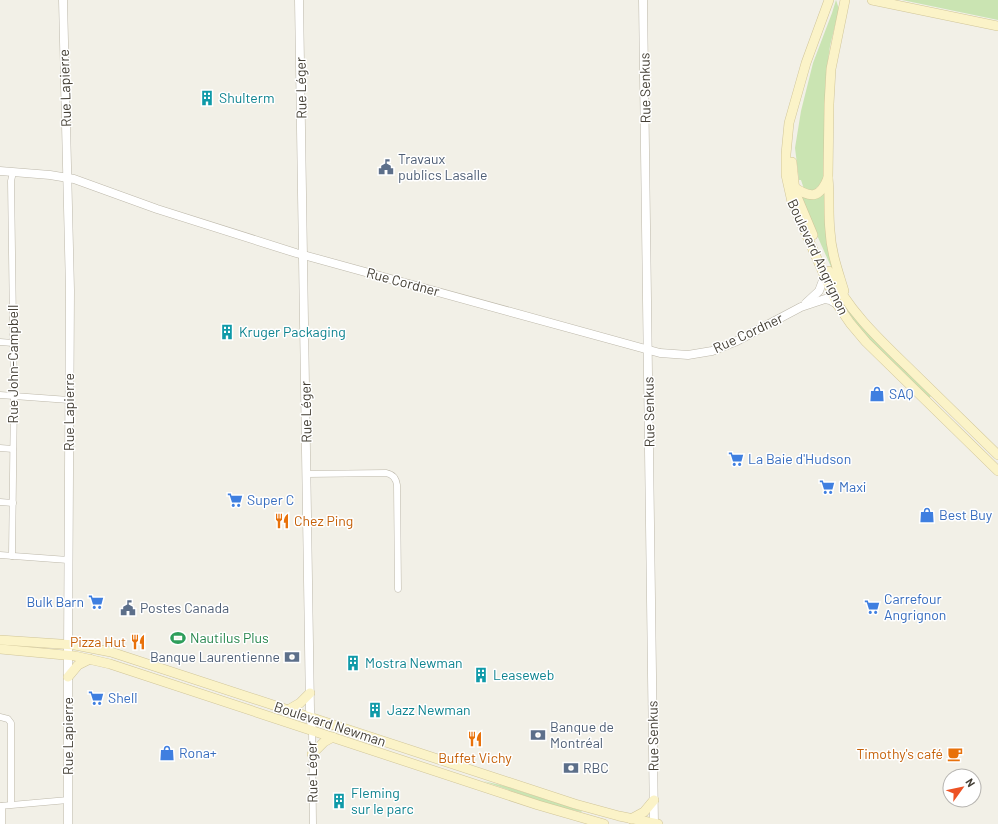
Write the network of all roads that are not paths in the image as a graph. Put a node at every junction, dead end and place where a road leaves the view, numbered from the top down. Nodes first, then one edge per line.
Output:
1 (63, 0) edge
2 (299, 0) edge
3 (643, 0) edge
4 (845, 0) edge
5 (872, 0) edge
6 (828, 2) edge
7 (998, 26) edge
8 (796, 101) junction
9 (0, 171) edge
10 (13, 172) junction
11 (67, 178) junction
12 (828, 178) junction
13 (794, 187) junction
14 (303, 255) junction
15 (825, 275) junction
16 (848, 301) junction
17 (837, 304) junction
18 (801, 307) junction
19 (0, 342) edge
20 (14, 343) junction
21 (648, 351) junction
22 (0, 395) edge
23 (14, 396) junction
24 (70, 400) junction
25 (0, 448) edge
26 (14, 449) junction
27 (998, 455) edge
28 (998, 471) edge
29 (306, 474) junction
30 (0, 502) edge
31 (13, 503) junction
32 (0, 555) edge
33 (12, 556) junction
34 (68, 560) junction
35 (398, 589) dead end
36 (0, 640) edge
37 (68, 644) junction
38 (0, 649) edge
39 (68, 655) junction
40 (90, 659) junction
41 (68, 677) junction
42 (310, 693) junction
43 (288, 710) junction
44 (0, 717) edge
45 (311, 718) junction
46 (312, 730) junction
47 (334, 737) junction
48 (312, 754) junction
49 (68, 800) junction
50 (654, 800) junction
51 (11, 804) junction
52 (1, 806) edge
53 (631, 819) junction
54 (2, 824) edge
55 (68, 824) edge
56 (313, 824) edge
57 (604, 824) edge
58 (655, 824) edge

1 - 11 street, Rue Lapierre
2 - 14 street, Rue Léger
3 - 21 street, Rue Senkus
4 - 12 main road
5 - 7 main road
6 - 8 main road, Boulevard Angrignon
8 - 13 main road, Boulevard Angrignon
8 - 15 main road, Boulevard Angrignon
9 - 10 street, Rue Cordner
10 - 11 street, Rue Cordner
10 - 20 street, Rue John-Campbell
11 - 14 street, Rue Cordner
11 - 24 street, Rue Lapierre
12 - 13 main road
12 - 16 main road
13 - 16 main road, Boulevard Angrignon
14 - 21 street, Rue Cordner
14 - 29 street, Rue Léger
15 - 17 main road, Boulevard Angrignon
15 - 18 street
16 - 27 main road, Boulevard Angrignon
17 - 18 street
17 - 28 main road, Boulevard Angrignon
18 - 21 street, Rue Cordner
19 - 20 street
20 - 23 street, Rue John-Campbell
21 - 50 street, Rue Senkus
22 - 23 street
23 - 24 street
23 - 26 street, Rue John-Campbell
24 - 34 street, Rue Lapierre
25 - 26 street
26 - 31 street, Rue John-Campbell
29 - 35 street
29 - 42 street, Rue Léger
30 - 31 street
31 - 33 street, Rue John-Campbell
32 - 33 street
33 - 34 street
34 - 37 street, Rue Lapierre
36 - 37 main road, Boulevard Newman
37 - 39 street, Rue Lapierre
37 - 43 main road, Boulevard Newman
38 - 39 main road, Boulevard Newman
39 - 40 main road, Boulevard Newman
39 - 41 street, Rue Lapierre
40 - 41 main road
40 - 46 main road, Boulevard Newman
41 - 49 street, Rue Lapierre
42 - 43 main road
42 - 45 street, Rue Léger
43 - 45 main road, Boulevard Newman
44 - 51 street
45 - 46 street, Rue Léger
45 - 53 main road, Boulevard Newman
46 - 47 main road, Boulevard Newman
46 - 48 street, Rue Léger
47 - 48 main road
47 - 57 main road, Boulevard Newman
48 - 56 street, Rue Léger
49 - 51 street
49 - 55 street, Rue Lapierre
50 - 53 main road
50 - 58 street, Rue Senkus
51 - 52 street
52 - 54 street
53 - 58 main road, Boulevard Newman

